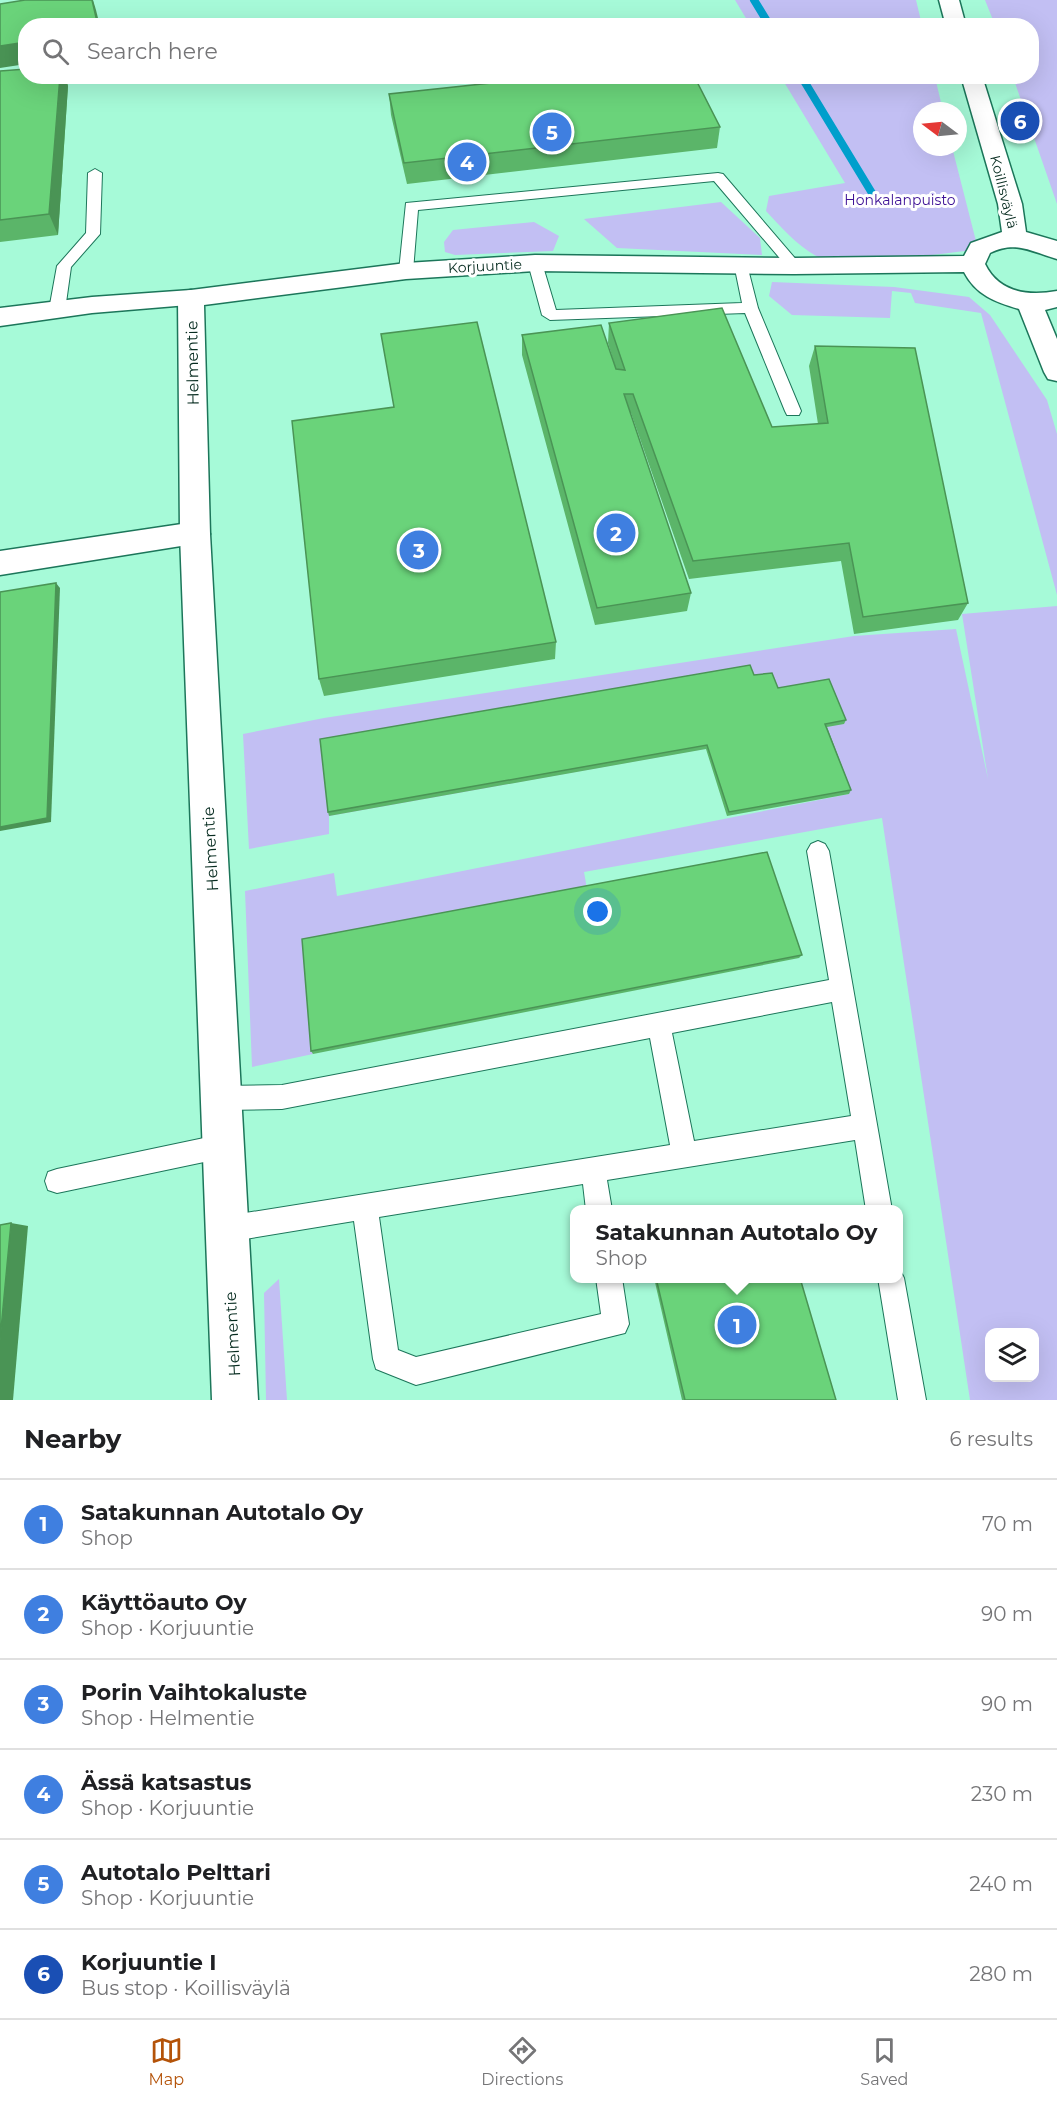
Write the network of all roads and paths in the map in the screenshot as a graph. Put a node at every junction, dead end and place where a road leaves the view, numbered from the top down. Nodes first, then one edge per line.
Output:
1 (949, 0) edge
2 (954, 18) edge
3 (973, 84) edge
4 (96, 173) dead end
5 (1016, 238) junction
6 (1057, 251) edge
7 (535, 263) junction
8 (741, 264) junction
9 (973, 264) junction
10 (794, 266) junction
11 (406, 271) junction
12 (191, 298) junction
13 (1057, 299) edge
14 (1029, 302) junction
15 (750, 308) junction
16 (57, 310) junction
17 (0, 317) edge
18 (1057, 372) edge
19 (793, 411) dead end
20 (195, 534) junction
21 (0, 563) edge
22 (818, 851) dead end
23 (842, 989) junction
24 (659, 1024) junction
25 (221, 1098) junction
26 (864, 1126) junction
27 (223, 1146) junction
28 (684, 1155) junction
29 (593, 1170) junction
30 (57, 1181) dead end
31 (598, 1205) edge
32 (878, 1205) edge
33 (365, 1207) junction
34 (227, 1229) junction
35 (610, 1283) edge
36 (892, 1283) edge
37 (235, 1400) edge
38 (912, 1400) edge

1 - 2 street
3 - 5 street, Koillisväylä
4 - 16 lane
5 - 6 street
5 - 9 street
7 - 8 street, Korjuuntie
7 - 11 street, Korjuuntie
7 - 15 lane
8 - 10 street, Korjuuntie
8 - 15 lane
9 - 10 street, Korjuuntie
9 - 14 street
10 - 11 lane
11 - 12 street, Korjuuntie
12 - 16 street, Korjuuntie
12 - 20 street, Helmentie
13 - 14 street
14 - 18 street
15 - 19 lane
16 - 17 street, Korjuuntie
20 - 21 street
20 - 25 street, Helmentie
22 - 23 lane
23 - 24 lane
23 - 26 lane
24 - 25 lane
24 - 28 lane
25 - 27 street, Helmentie
26 - 28 lane
26 - 32 lane
27 - 30 lane
27 - 34 street, Helmentie
28 - 29 lane
29 - 31 lane
29 - 33 lane
33 - 34 lane
33 - 35 lane
34 - 37 street, Helmentie
36 - 38 lane

